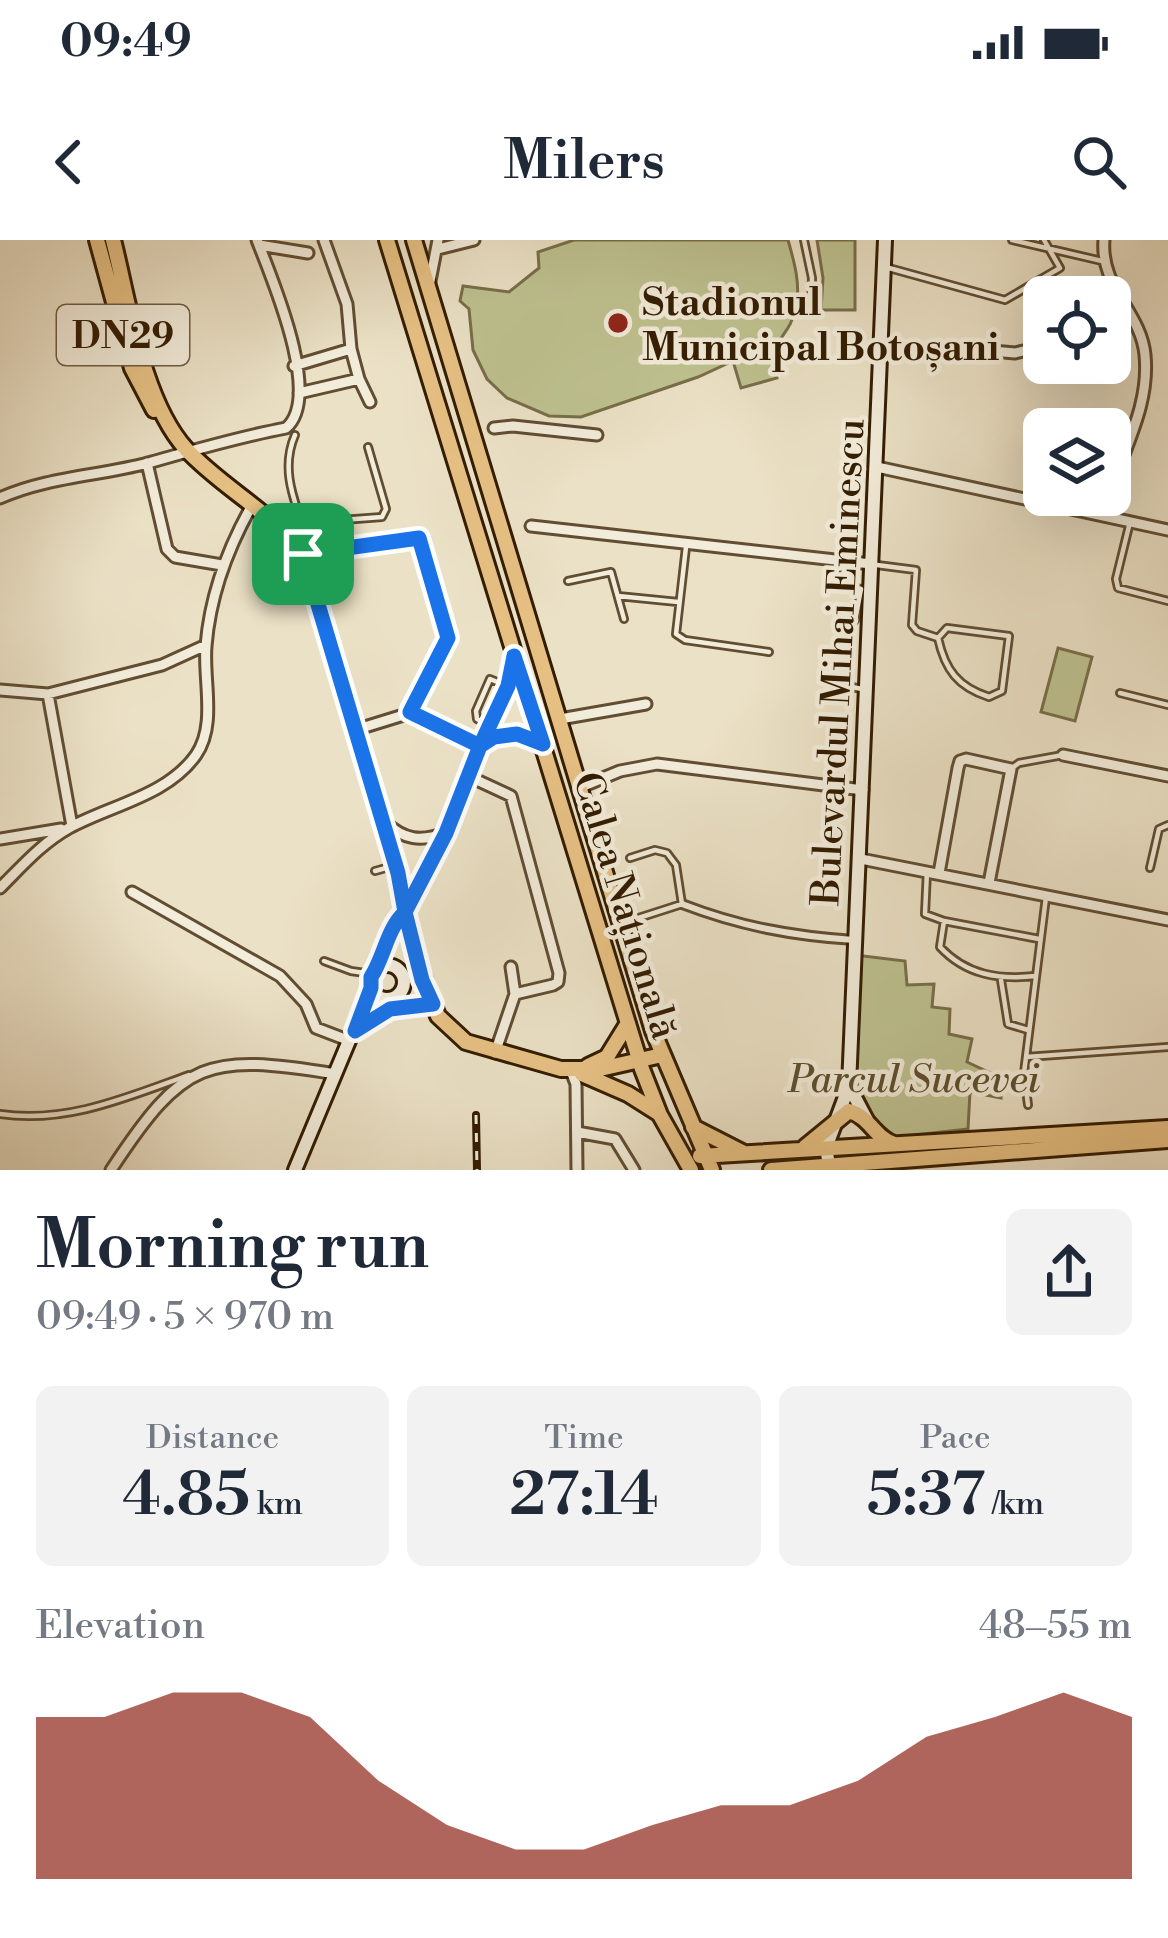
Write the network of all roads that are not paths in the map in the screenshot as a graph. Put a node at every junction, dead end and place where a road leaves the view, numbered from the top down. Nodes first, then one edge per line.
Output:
1 (97, 240) edge
2 (113, 240) edge
3 (324, 240) edge
4 (386, 240) edge
5 (414, 240) edge
6 (474, 240) edge
7 (804, 240) edge
8 (885, 240) edge
9 (1012, 240) edge
10 (1044, 240) edge
11 (1105, 240) edge
12 (258, 242) edge
13 (438, 245) edge
14 (1049, 249) junction
15 (308, 253) dead end
16 (1102, 261) junction
17 (884, 267) junction
18 (1109, 276) edge
19 (428, 286) junction
20 (811, 309) dead end
21 (1131, 322) edge
22 (958, 348) dead end
23 (351, 350) junction
24 (1023, 351) edge
25 (294, 366) junction
26 (358, 379) junction
27 (299, 393) junction
28 (370, 401) dead end
29 (167, 419) junction
30 (494, 428) dead end
31 (295, 435) dead end
32 (597, 435) dead end
33 (1131, 442) edge
34 (368, 447) dead end
35 (186, 449) junction
36 (147, 463) junction
37 (877, 467) junction
38 (0, 498) edge
39 (1023, 499) edge
40 (251, 507) junction
41 (1103, 516) edge
42 (1130, 522) junction
43 (302, 523) junction
44 (531, 526) dead end
45 (1168, 530) edge
46 (289, 536) junction
47 (687, 542) junction
48 (303, 554) junction
49 (846, 561) junction
50 (871, 564) junction
51 (222, 565) junction
52 (568, 581) dead end
53 (617, 596) junction
54 (678, 602) junction
55 (1168, 602) edge
56 (624, 619) dead end
57 (862, 621) junction
58 (938, 638) junction
59 (206, 645) junction
60 (769, 652) dead end
61 (514, 656) junction
62 (832, 683) dead end
63 (508, 686) junction
64 (0, 690) edge
65 (867, 690) junction
66 (1120, 693) dead end
67 (47, 694) junction
68 (646, 704) dead end
69 (1168, 705) edge
70 (410, 712) junction
71 (560, 719) junction
72 (491, 726) junction
73 (354, 730) junction
74 (543, 744) junction
75 (480, 746) junction
76 (1064, 755) joint
77 (1011, 769) junction
78 (468, 776) junction
79 (1168, 776) edge
80 (581, 787) junction
81 (862, 790) junction
82 (379, 816) junction
83 (1168, 825) edge
84 (72, 826) junction
85 (446, 833) junction
86 (0, 839) edge
87 (631, 858) dead end
88 (861, 859) junction
89 (393, 866) junction
90 (1150, 868) dead end
91 (376, 871) dead end
92 (933, 872) junction
93 (989, 884) junction
94 (0, 888) edge
95 (132, 892) dead end
96 (1046, 896) junction
97 (682, 904) junction
98 (405, 912) junction
99 (1168, 920) edge
100 (944, 921) junction
101 (620, 924) junction
102 (1039, 939) junction
103 (854, 940) junction
104 (415, 956) junction
105 (325, 961) dead end
106 (395, 967) junction
107 (511, 968) dead end
108 (1035, 976) junction
109 (1000, 980) junction
110 (371, 983) junction
111 (515, 994) junction
112 (433, 1004) junction
113 (388, 1007) junction
114 (628, 1023) junction
115 (1028, 1030) junction
116 (352, 1036) junction
117 (1168, 1047) edge
118 (495, 1053) junction
119 (1026, 1057) junction
120 (651, 1059) junction
121 (571, 1071) junction
122 (336, 1074) junction
123 (189, 1076) junction
124 (849, 1086) junction
125 (683, 1104) junction
126 (1028, 1106) dead end
127 (0, 1114) edge
128 (660, 1115) junction
129 (868, 1120) junction
130 (834, 1121) junction
131 (694, 1128) junction
132 (1168, 1128) edge
133 (578, 1132) junction
134 (1168, 1140) edge
135 (899, 1145) junction
136 (745, 1152) junction
137 (705, 1155) junction
138 (828, 1161) edge
139 (799, 1162) edge
140 (870, 1162) edge
141 (111, 1170) edge
142 (295, 1170) edge
143 (577, 1170) edge
144 (634, 1170) edge
145 (692, 1170) edge
146 (712, 1170) edge
147 (771, 1170) edge

1 - 29 main road, DN29
2 - 29 main road, DN29
3 - 23 street
4 - 61 main road, Calea Națională
5 - 19 main road, Calea Națională
6 - 13 street
7 - 20 lane
8 - 17 main road, Bulevardul Mihai Eminescu
9 - 14 lane
10 - 14 lane
11 - 16 street
12 - 15 street
12 - 25 street
13 - 19 street
14 - 16 lane
14 - 17 lane
16 - 18 street
17 - 37 main road, Bulevardul Mihai Eminescu
19 - 71 main road, Calea Națională
21 - 33 street
22 - 24 street
23 - 25 street
23 - 26 street
25 - 27 street
26 - 27 street
26 - 28 street
27 - 35 street
29 - 35 main road, DN29
30 - 32 street
31 - 43 lane
34 - 43 lane
35 - 36 street
35 - 40 main road, DN29
36 - 38 street
36 - 51 street
37 - 39 street
37 - 50 main road, Bulevardul Mihai Eminescu
40 - 46 main road, DN29
40 - 51 street
41 - 42 street
42 - 45 street
42 - 55 lane
43 - 46 lane
44 - 47 street
46 - 48 main road, DN29
47 - 49 street
47 - 54 lane
48 - 70 street
48 - 73 main road, DN29
49 - 50 street
49 - 57 lane
50 - 57 main road, Bulevardul Mihai Eminescu
50 - 58 lane
51 - 59 street
52 - 53 lane
53 - 54 lane
53 - 56 lane
54 - 60 lane
57 - 65 main road, Bulevardul Mihai Eminescu
58 - 58 lane
59 - 67 street
59 - 84 street
61 - 63 street
61 - 74 main road, Calea Națională
62 - 65 lane
63 - 72 street
63 - 72 lane
64 - 67 street
65 - 81 main road, Bulevardul Mihai Eminescu
66 - 69 lane
67 - 84 street
68 - 71 street
70 - 73 street
70 - 75 street
71 - 80 main road, Calea Națională
72 - 75 street
73 - 82 main road, DN29
74 - 75 street
74 - 114 main road, Calea Națională
75 - 78 street
76 - 77 lane
76 - 79 street
77 - 92 street
77 - 93 street
78 - 85 street
78 - 111 street
80 - 81 street
80 - 101 main road, Calea Națională
81 - 88 main road, Bulevardul Mihai Eminescu
82 - 85 street
82 - 89 main road, DN29
83 - 90 lane
84 - 86 street
84 - 94 street
85 - 98 street
87 - 97 lane
88 - 92 street
88 - 103 main road, Bulevardul Mihai Eminescu
89 - 91 lane
89 - 98 main road, DN29
92 - 93 street
92 - 100 lane
93 - 96 street
95 - 116 street
96 - 99 street
96 - 102 lane
97 - 101 lane
97 - 103 street
98 - 104 main road, DN29
98 - 110 main road
100 - 102 lane
100 - 109 lane
101 - 120 main road, Calea Națională
102 - 108 lane
103 - 124 main road, Bulevardul Mihai Eminescu
104 - 106 main road
104 - 112 main road, DN29
105 - 110 lane
106 - 110 main road
106 - 113 main road
107 - 111 street
108 - 109 lane
108 - 115 lane
109 - 115 lane
110 - 113 main road
110 - 116 main road
111 - 118 street
112 - 113 main road
112 - 118 main road, DN29
113 - 116 main road
114 - 120 main road, Calea Națională
114 - 121 main road
115 - 119 lane
116 - 122 main road
117 - 119 lane
118 - 121 main road, DN29
119 - 126 lane
120 - 121 main road, DN29
120 - 125 main road, Calea Națională
120 - 128 main road, Calea Națională
120 - 131 main road, Calea Națională
121 - 128 main road, DN29
121 - 133 street
122 - 123 street
122 - 142 main road
123 - 127 lane
123 - 141 street
124 - 129 main road
124 - 130 main road, Bulevardul Mihai Eminescu
125 - 131 main road, Calea Națională
125 - 136 main road
128 - 145 main road, Calea Națională
129 - 130 main road
129 - 135 main road
129 - 140 main road
130 - 138 main road, Bulevardul Mihai Eminescu
130 - 139 main road
131 - 136 main road
131 - 137 main road, Calea Națională
132 - 135 main road
133 - 143 street
133 - 144 street
134 - 140 main road
135 - 140 main road
136 - 137 main road
136 - 139 main road
137 - 145 main road
137 - 146 main road, Calea Națională
138 - 139 main road
138 - 140 main road
139 - 147 main road

